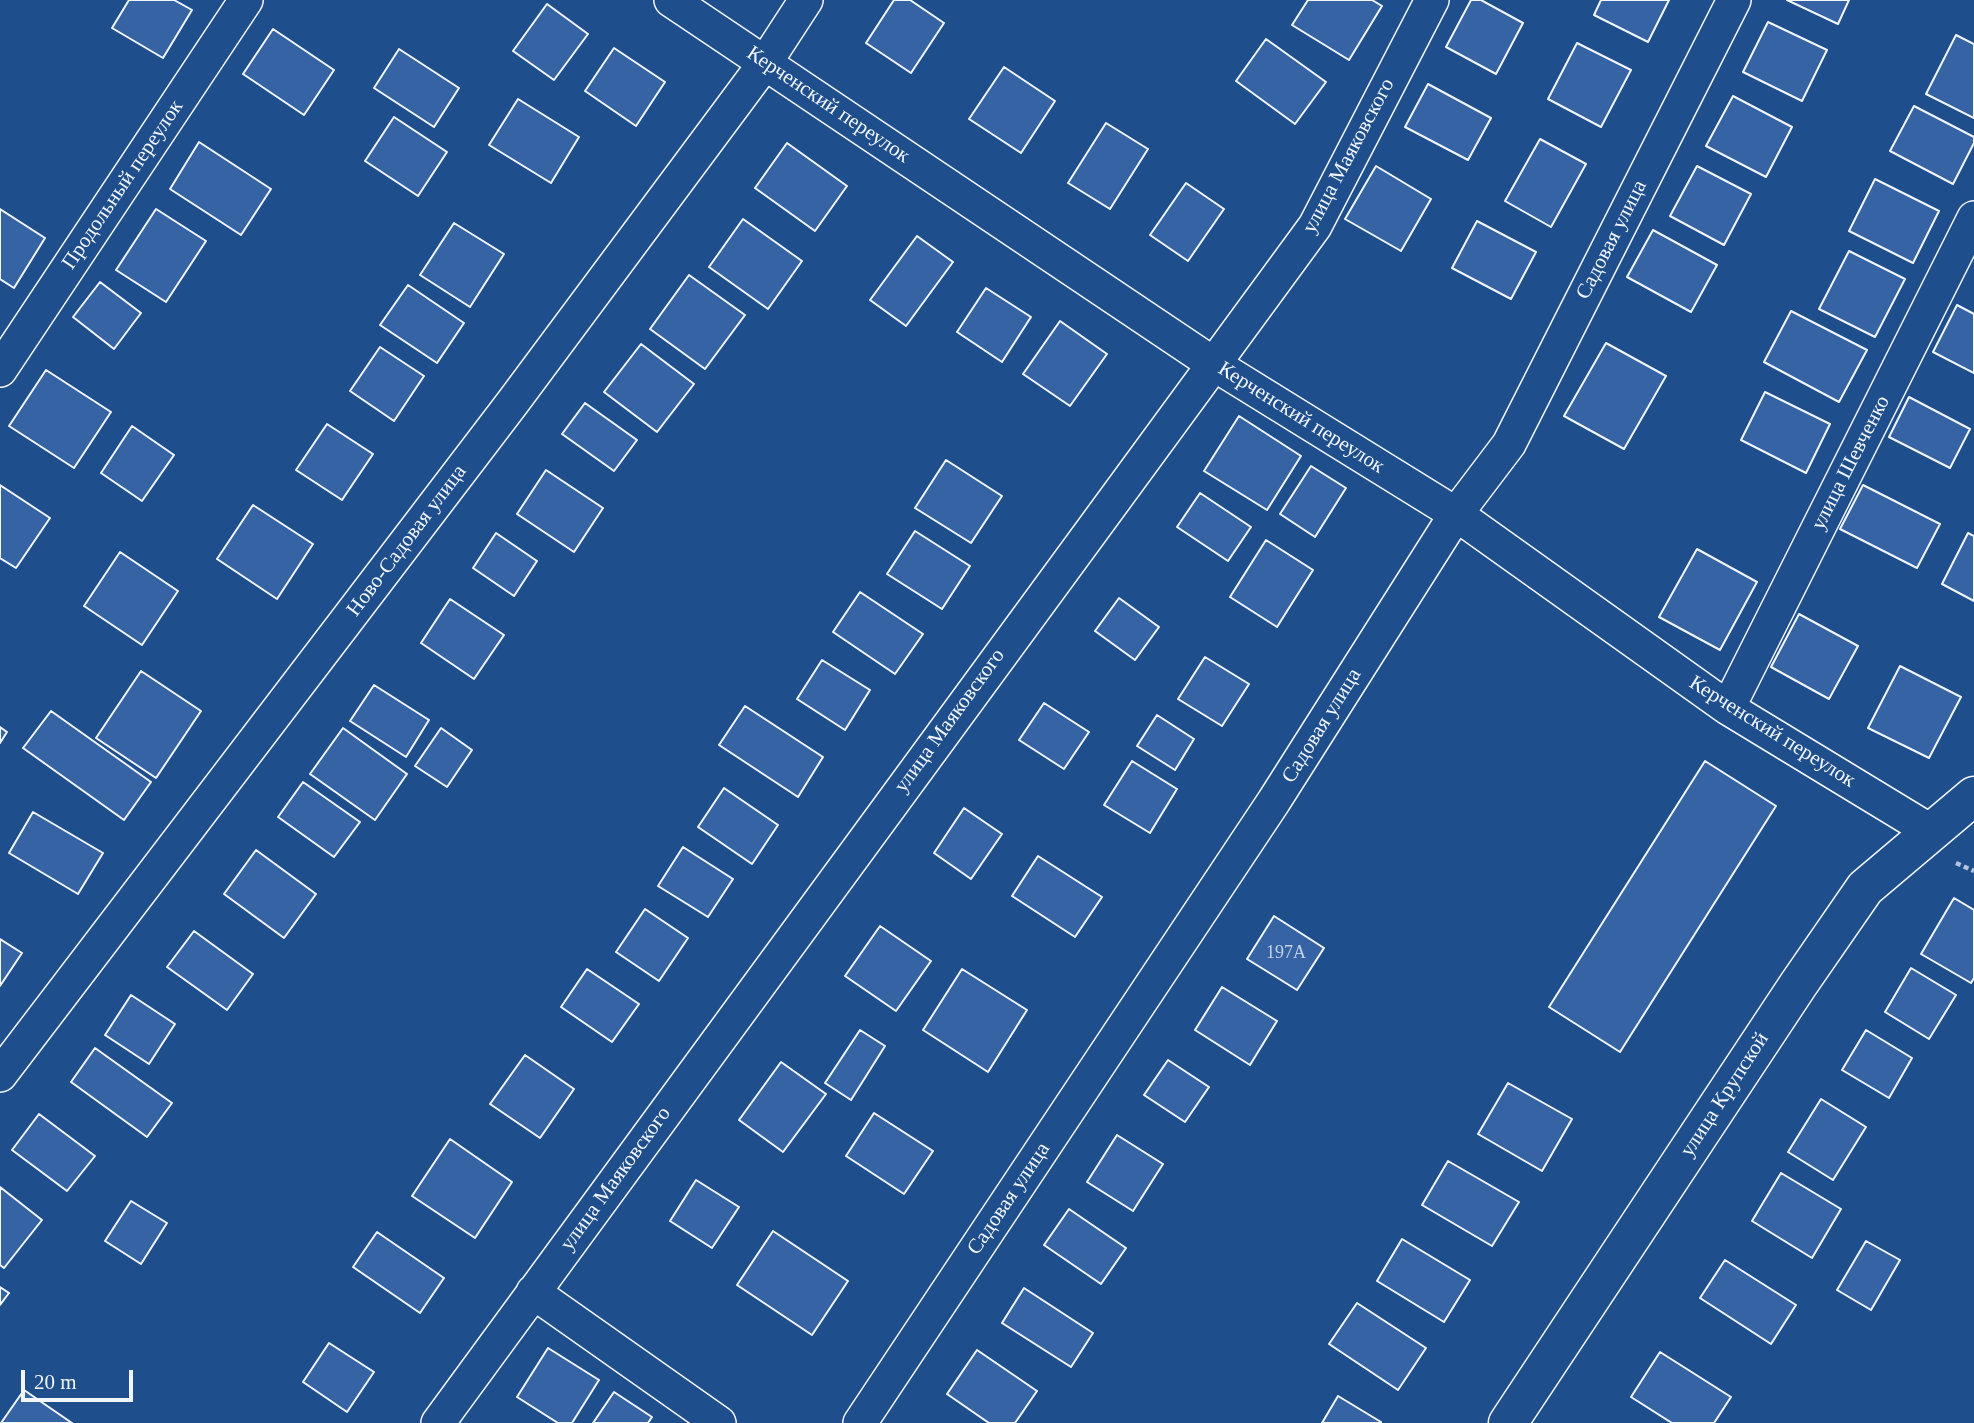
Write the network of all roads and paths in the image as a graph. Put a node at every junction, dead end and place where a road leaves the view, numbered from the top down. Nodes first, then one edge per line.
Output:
1 (246, 0) edge
2 (671, 0) edge
3 (806, 0) edge
4 (1432, 0) edge
5 (1734, 0) edge
6 (765, 63) junction
7 (1974, 218) edge
8 (1212, 363) junction
9 (0, 370) edge
10 (1456, 514) junction
11 (1728, 708) junction
12 (1972, 802) edge
13 (1932, 832) junction
14 (0, 1075) edge
15 (533, 1292) junction
16 (438, 1423) edge
17 (719, 1423) edge
18 (860, 1423) edge
19 (1508, 1423) edge

1 - 9 street, Продольный переулок
2 - 6 street, Керченский переулок
3 - 6 street, Ново-Садовая улица
4 - 8 street, улица Маяковского
5 - 10 street, Садовая улица
6 - 8 street, Керченский переулок
6 - 14 street, Ново-Садовая улица
7 - 11 street, улица Шевченко
8 - 10 street, Керченский переулок
8 - 15 street, улица Маяковского
10 - 11 street, Керченский переулок
10 - 18 street, Садовая улица
11 - 13 street, Керченский переулок
12 - 13 main road, улица Крупской
13 - 19 main road, улица Крупской
15 - 16 street, улица Маяковского
15 - 17 street

